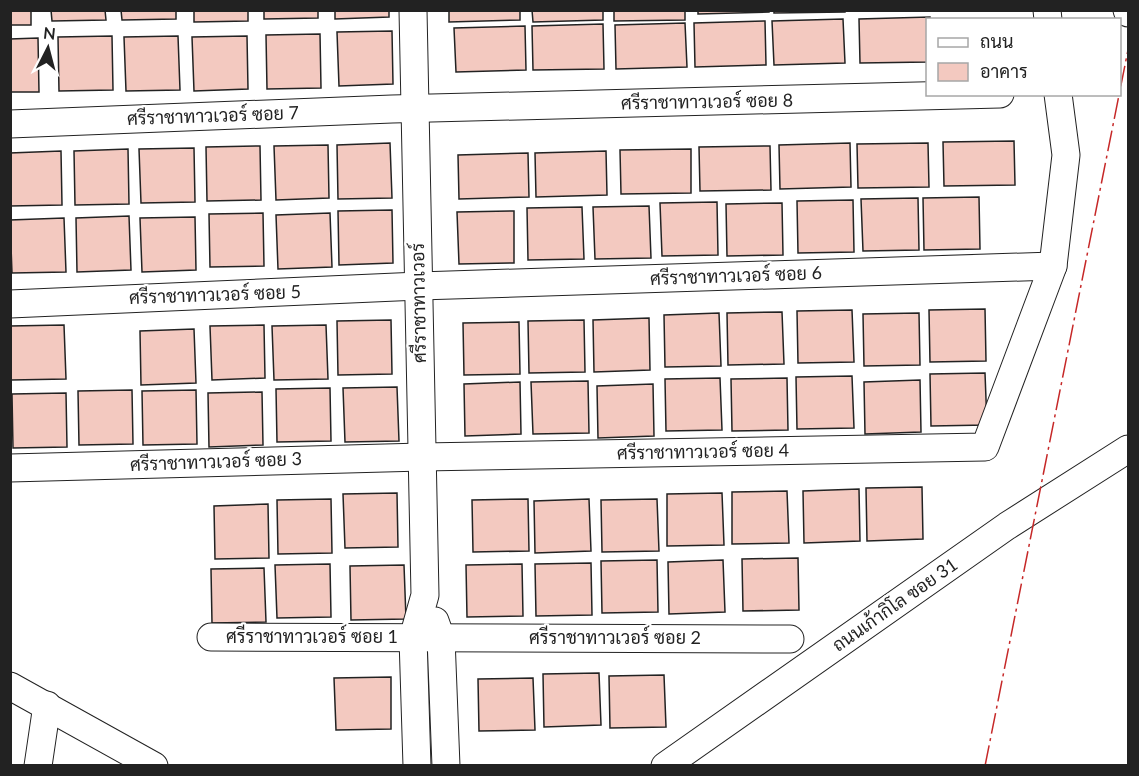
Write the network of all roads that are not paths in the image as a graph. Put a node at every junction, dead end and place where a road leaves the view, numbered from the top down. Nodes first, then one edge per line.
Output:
1 (413, 10) edge
2 (926, 96) edge
3 (1059, 96) edge
4 (415, 108) junction
5 (10, 124) edge
6 (1053, 266) junction
7 (418, 286) junction
8 (10, 304) edge
9 (1128, 449) edge
10 (422, 457) junction
11 (10, 468) edge
12 (425, 595) junction
13 (211, 637) dead end
14 (413, 638) junction
15 (441, 638) junction
16 (790, 639) dead end
17 (10, 686) edge
18 (47, 705) junction
19 (38, 765) edge
20 (154, 765) edge
21 (417, 765) edge
22 (446, 765) edge
23 (665, 765) edge

1 - 4 street, ศรีราชาทาวเวอร์
2 - 4 street, ศรีราชาทาวเวอร์ ซอย 8
3 - 6 street
4 - 5 street, ศรีราชาทาวเวอร์ ซอย 7
4 - 7 street, ศรีราชาทาวเวอร์
6 - 7 street, ศรีราชาทาวเวอร์ ซอย 6
6 - 10 street, ศรีราชาทาวเวอร์ ซอย 4
7 - 8 street, ศรีราชาทาวเวอร์ ซอย 5
7 - 10 street, ศรีราชาทาวเวอร์
9 - 23 street, ถนนเก้ากิโล ซอย 31
10 - 11 street, ศรีราชาทาวเวอร์ ซอย 3
10 - 12 street, ศรีราชาทาวเวอร์
12 - 14 street, ศรีราชาทาวเวอร์
12 - 15 street, ศรีราชาทาวเวอร์
13 - 14 street, ศรีราชาทาวเวอร์ ซอย 1
14 - 15 street, ศรีราชาทาวเวอร์ ซอย 1
14 - 21 street, ศรีราชาทาวเวอร์
15 - 16 street, ศรีราชาทาวเวอร์ ซอย 2
15 - 22 street, ศรีราชาทาวเวอร์
17 - 18 street
18 - 19 street
18 - 20 street

